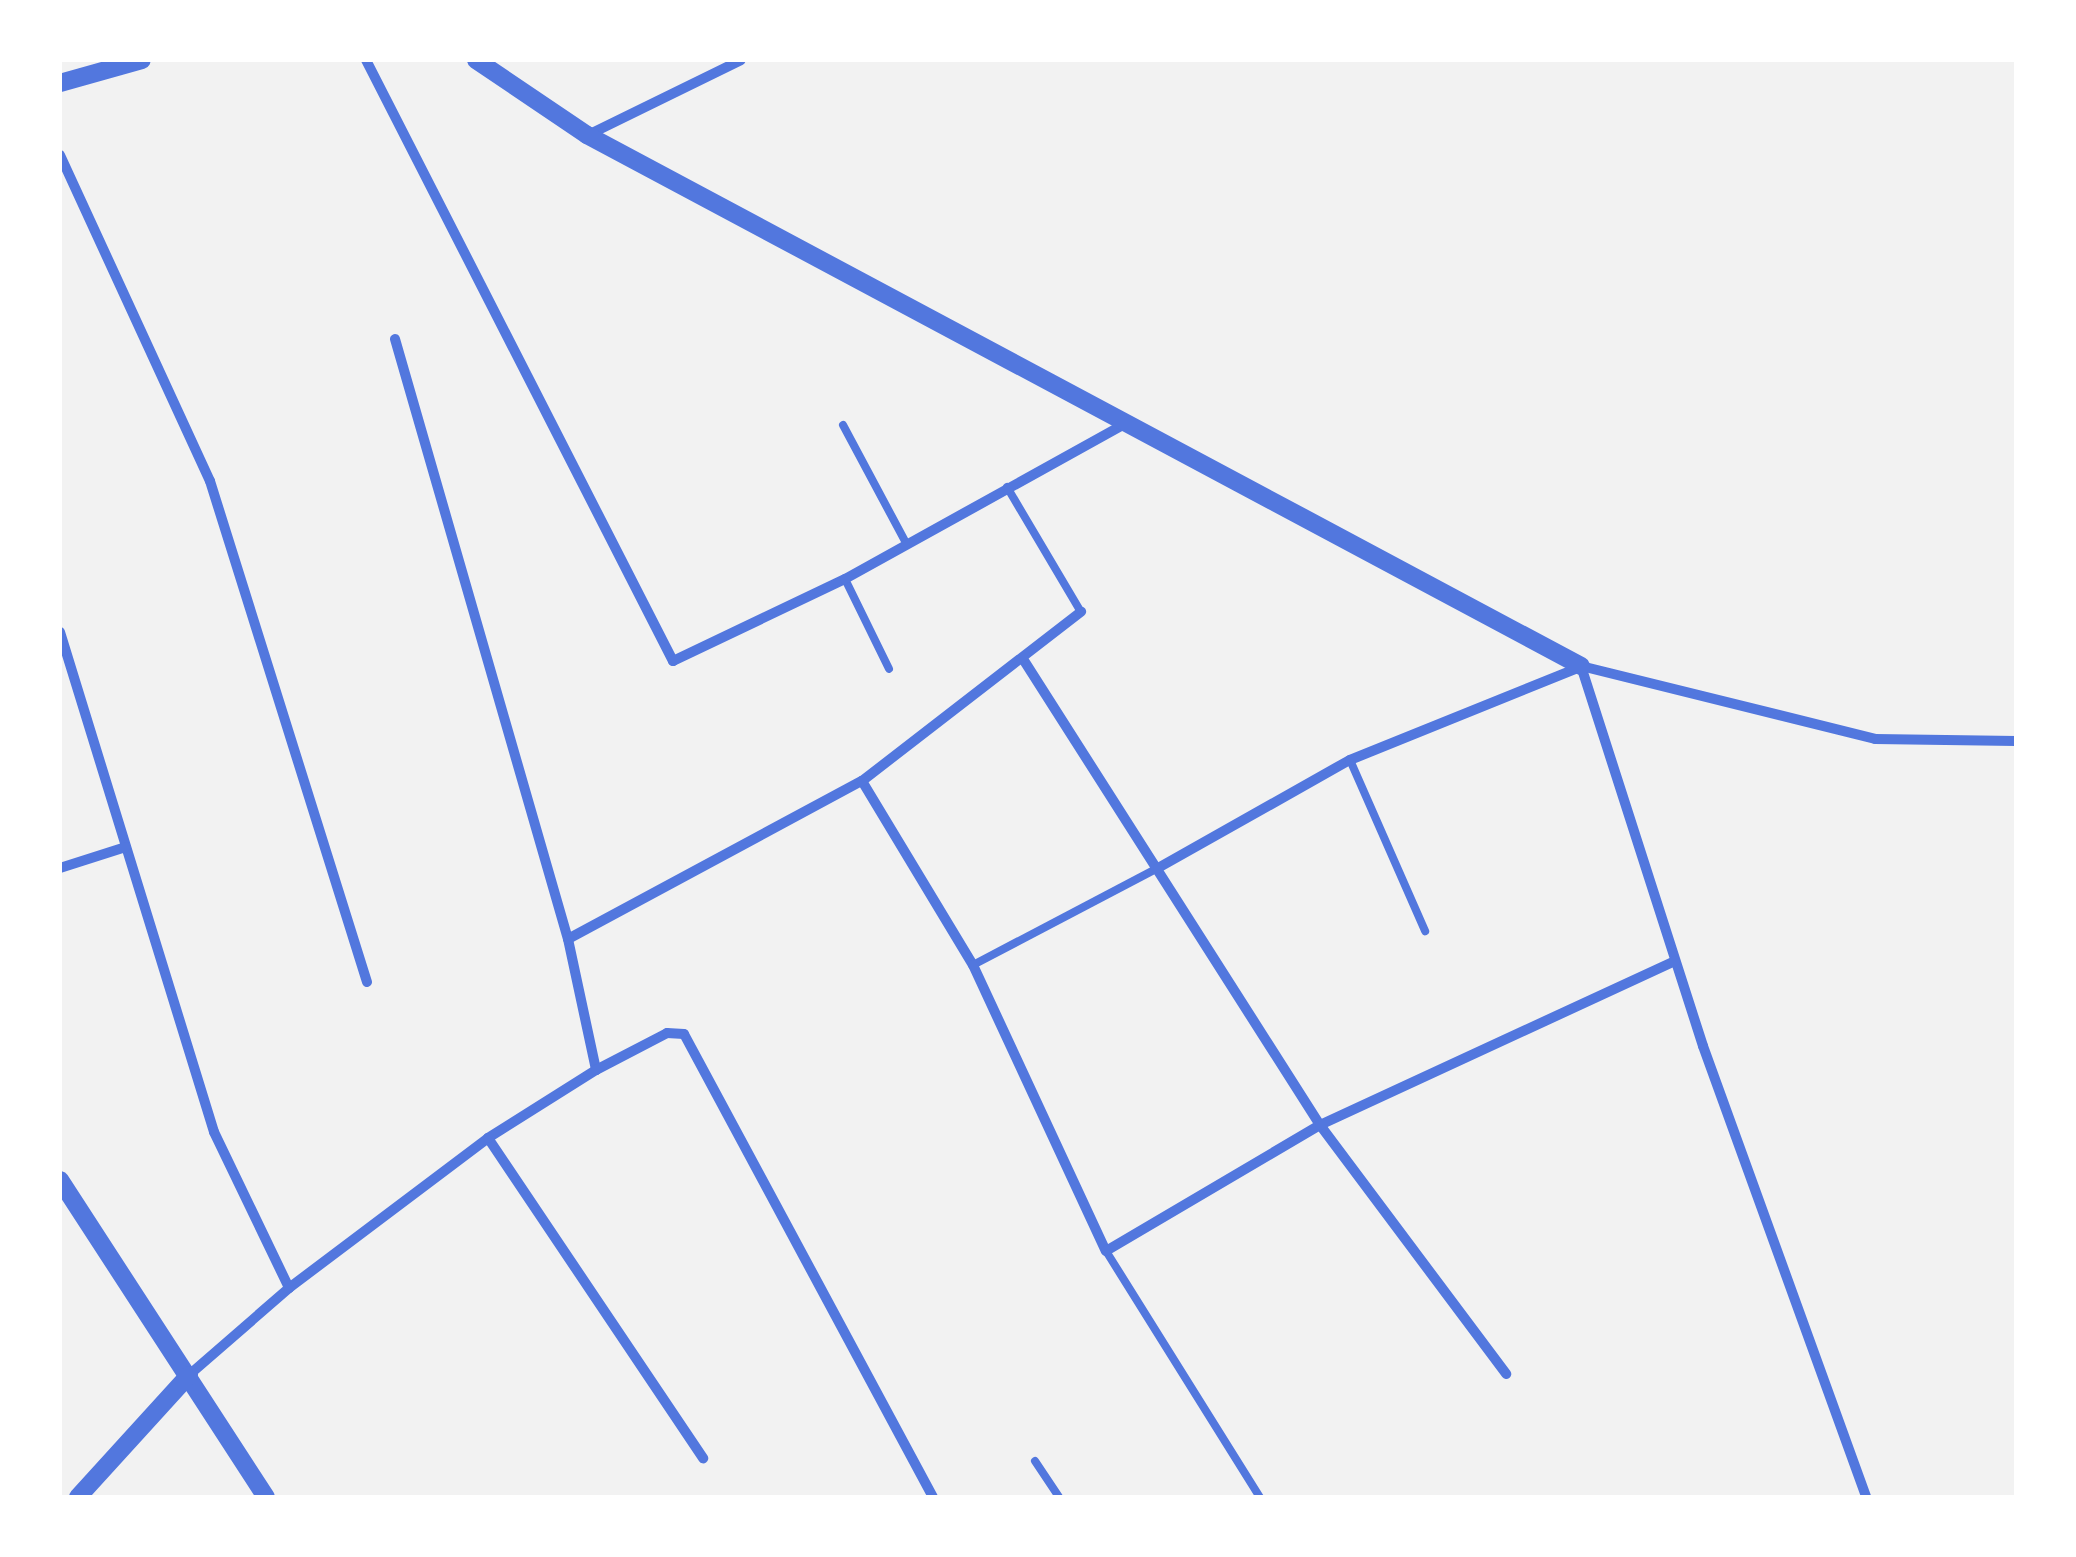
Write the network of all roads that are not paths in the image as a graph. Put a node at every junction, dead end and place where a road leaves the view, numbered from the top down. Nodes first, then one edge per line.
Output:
1 (142, 60) edge
2 (366, 60) edge
3 (476, 60) edge
4 (741, 60) edge
5 (60, 83) edge
6 (587, 136) junction
7 (60, 155) edge
8 (396, 339) dead end
9 (1126, 424) junction
10 (843, 426) dead end
11 (1007, 486) junction
12 (906, 542) junction
13 (845, 578) junction
14 (1081, 612) joint
15 (60, 632) edge
16 (1022, 659) junction
17 (1581, 666) junction
18 (889, 669) dead end
19 (2016, 741) edge
20 (1350, 760) junction
21 (862, 781) junction
22 (126, 847) junction
23 (60, 868) edge
24 (1158, 868) junction
25 (1425, 931) dead end
26 (568, 940) junction
27 (1675, 961) junction
28 (973, 965) junction
29 (367, 982) dead end
30 (596, 1070) junction
31 (1320, 1125) junction
32 (488, 1138) junction
33 (60, 1180) edge
34 (1106, 1251) junction
35 (289, 1288) junction
36 (189, 1374) junction
37 (1506, 1374) dead end
38 (703, 1458) dead end
39 (1035, 1461) dead end
40 (78, 1497) edge
41 (266, 1497) edge
42 (933, 1497) edge
43 (1060, 1497) edge
44 (1260, 1497) edge
45 (1866, 1497) edge

1 - 5 street
2 - 13 street
3 - 6 street
4 - 6 street
6 - 9 street
7 - 29 street
8 - 26 street
9 - 11 street
9 - 17 street
10 - 12 lane
11 - 12 street
11 - 14 lane
12 - 13 street
13 - 18 lane
14 - 16 street
15 - 22 street
16 - 21 street
16 - 24 street
17 - 19 street
17 - 20 street
17 - 27 street
20 - 24 street
20 - 25 lane
21 - 26 street
21 - 28 street
22 - 23 street
22 - 35 street
24 - 28 lane
24 - 31 street
26 - 30 street
27 - 31 street
27 - 45 street
28 - 34 street
30 - 32 street
30 - 42 street
31 - 34 street
31 - 37 street
32 - 35 street
32 - 38 street
33 - 36 street
34 - 44 lane
35 - 36 street
36 - 40 street
36 - 41 street
39 - 43 lane

